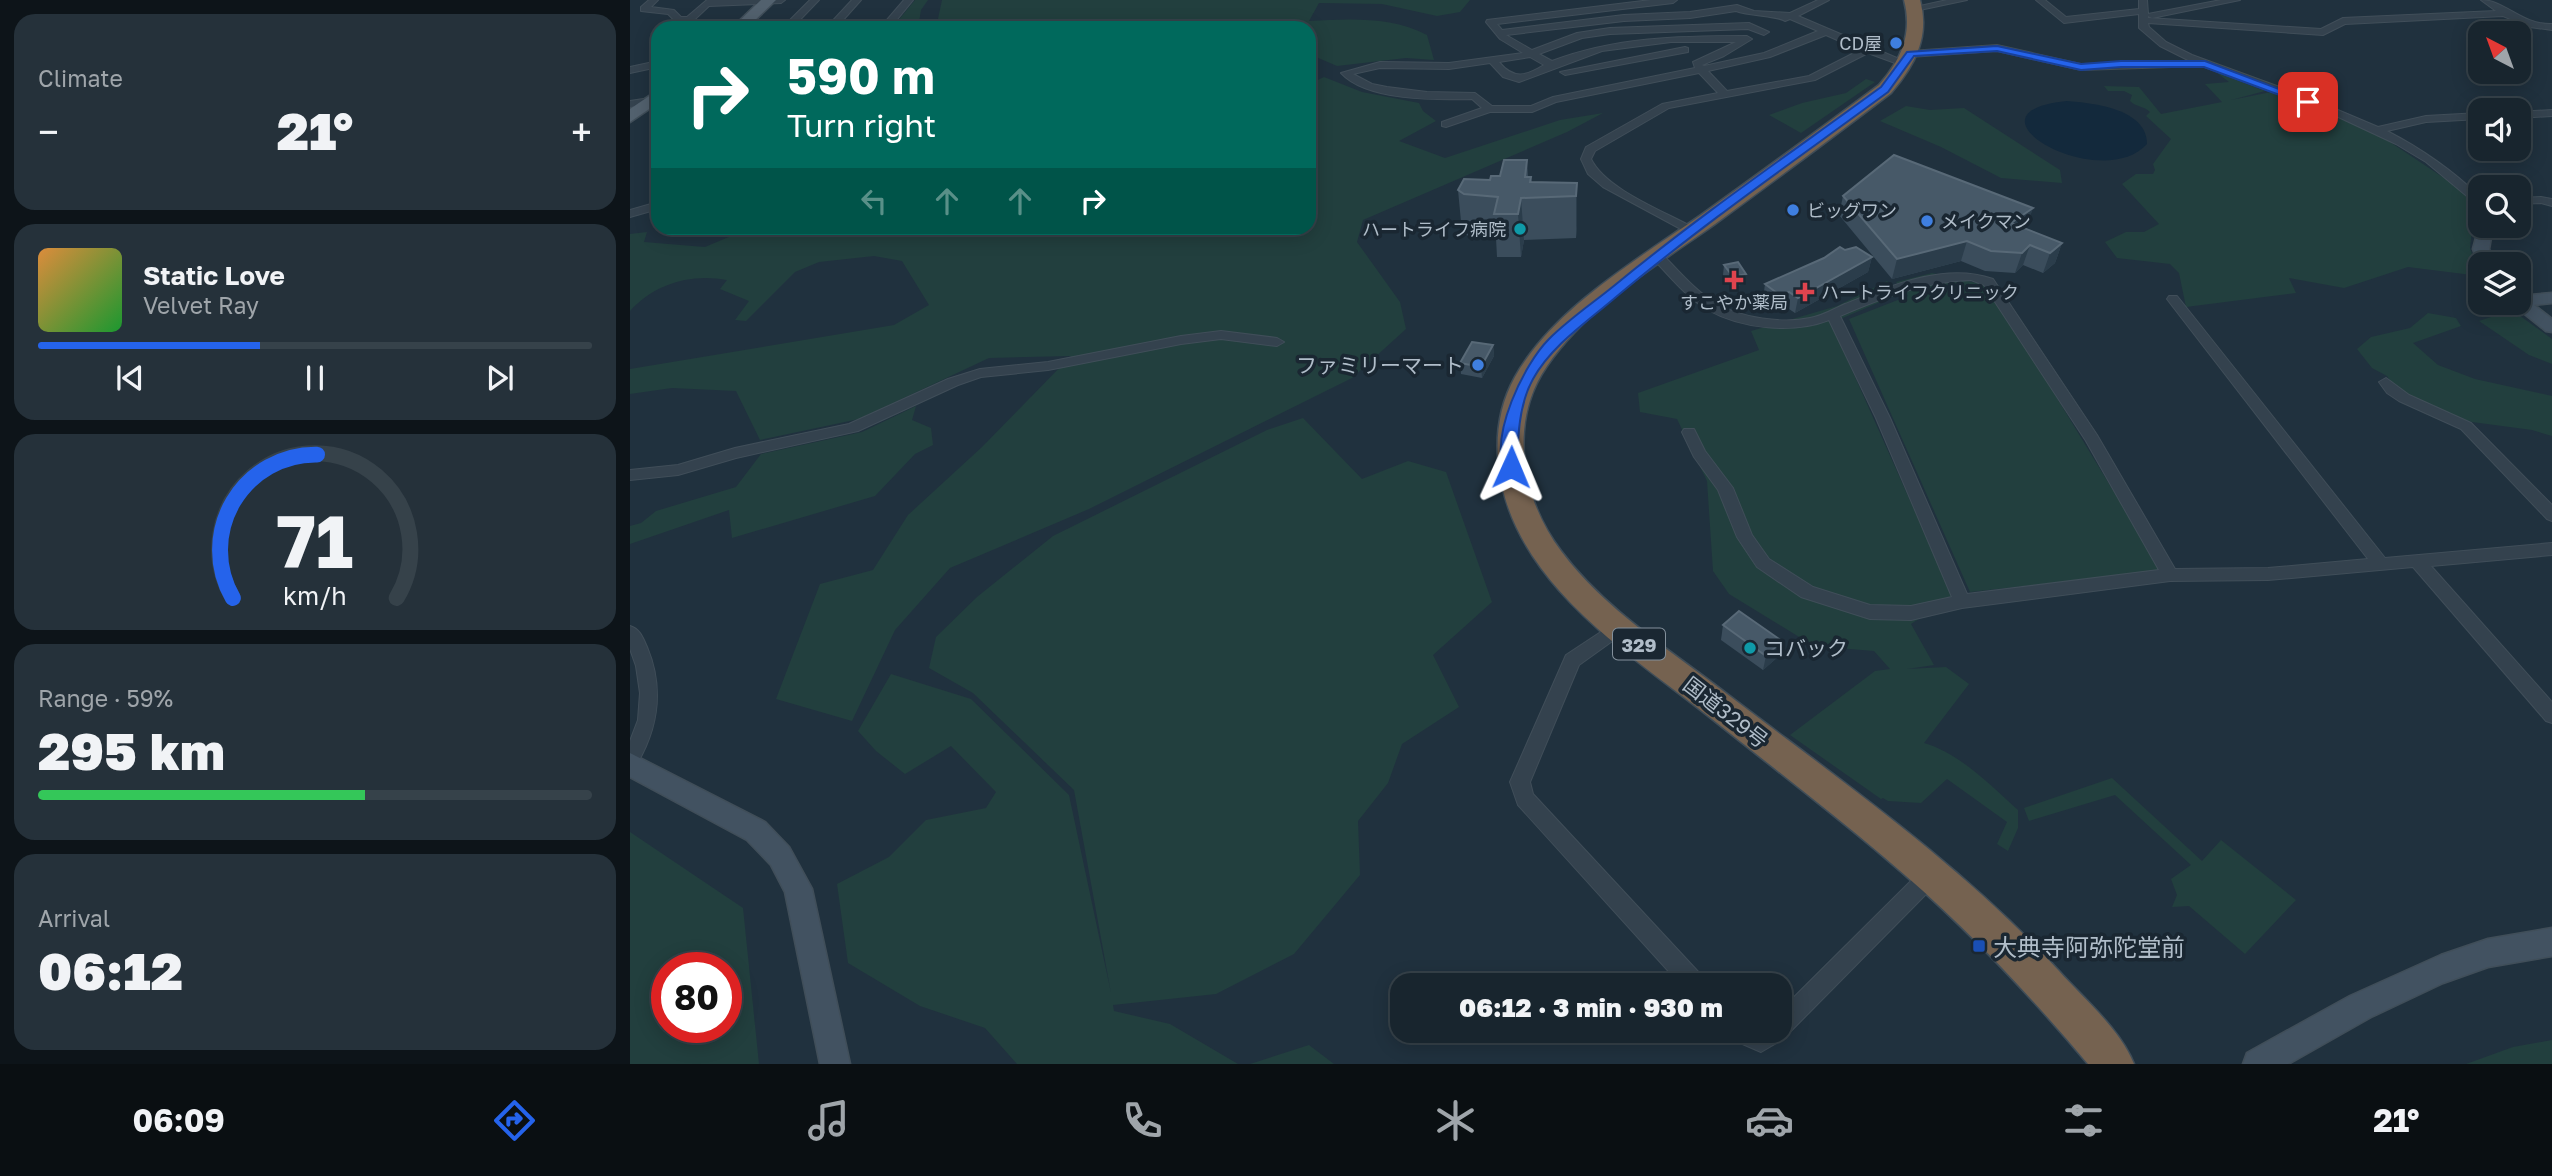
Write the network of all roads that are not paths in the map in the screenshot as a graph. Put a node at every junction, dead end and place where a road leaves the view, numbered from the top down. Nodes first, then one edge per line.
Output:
1 (654, 0) edge
2 (769, 0) edge
3 (781, 0) edge
4 (815, 0) edge
5 (857, 0) edge
6 (909, 0) edge
7 (1673, 0) edge
8 (1691, 0) edge
9 (1825, 0) edge
10 (1963, 0) edge
11 (2040, 0) edge
12 (2236, 0) edge
13 (2485, 0) edge
14 (709, 2) edge
15 (1913, 4) edge
16 (1590, 10) junction
17 (2143, 12) edge
18 (1706, 13) junction
19 (2505, 13) junction
20 (1665, 15) junction
21 (1790, 15) junction
22 (681, 21) edge
23 (691, 21) edge
24 (746, 21) edge
25 (794, 21) edge
26 (838, 21) edge
27 (891, 21) edge
28 (1599, 21) junction
29 (1674, 27) junction
30 (2552, 27) edge
31 (1610, 31) junction
32 (1764, 32) junction
33 (1825, 32) junction
34 (1499, 33) junction
35 (1679, 39) junction
36 (1747, 39) junction
37 (1619, 43) junction
38 (1685, 50) junction
39 (1867, 50) junction
40 (1531, 54) junction
41 (1908, 59) junction
42 (1492, 60) junction
43 (1622, 61) junction
44 (2205, 64) junction
45 (1551, 65) junction
46 (651, 67) edge
47 (1699, 67) junction
48 (1565, 72) junction
49 (631, 76) edge
50 (1636, 84) junction
51 (1585, 94) junction
52 (1725, 95) junction
53 (651, 99) edge
54 (651, 100) edge
55 (630, 104) edge
56 (1489, 108) junction
57 (2552, 113) edge
58 (2531, 114) edge
59 (630, 117) edge
60 (2468, 117) edge
61 (1446, 124) dead end
62 (2379, 130) junction
63 (2468, 193) edge
64 (2531, 200) edge
65 (2552, 203) edge
66 (651, 207) edge
67 (630, 214) edge
68 (1692, 231) junction
69 (1657, 256) junction
70 (2552, 298) edge
71 (2173, 299) dead end
72 (2531, 300) edge
73 (2531, 311) edge
74 (1833, 315) junction
75 (2552, 327) edge
76 (1276, 342) dead end
77 (2386, 382) dead end
78 (1689, 432) dead end
79 (630, 475) edge
80 (2552, 514) edge
81 (2552, 550) edge
82 (2416, 560) junction
83 (2380, 563) junction
84 (2171, 575) junction
85 (1962, 601) junction
86 (1619, 627) junction
87 (630, 633) edge
88 (2552, 715) edge
89 (630, 758) edge
90 (630, 764) edge
91 (1931, 875) junction
92 (2552, 942) edge
93 (1684, 973) edge
94 (1792, 1014) edge
95 (835, 1064) edge
96 (2114, 1064) edge
97 (2258, 1064) edge

1 - 22 street
2 - 3 street
2 - 14 street
2 - 24 main road
4 - 25 street
5 - 26 street
6 - 27 street
7 - 16 street
8 - 18 street
9 - 21 street
10 - 15 street
11 - 17 street
12 - 17 street
13 - 19 street
14 - 23 street
15 - 41 highway
16 - 28 street
16 - 34 street
17 - 19 street
17 - 44 street
18 - 20 street
18 - 21 street
19 - 30 street
20 - 28 street
20 - 29 street
21 - 32 street
21 - 33 street
28 - 31 street
28 - 34 street
29 - 31 street
29 - 32 street
29 - 35 street
31 - 37 street
31 - 40 street
32 - 36 street
33 - 39 street
33 - 47 street
34 - 40 street
35 - 36 street
35 - 37 street
35 - 38 street
36 - 47 street
37 - 43 street
37 - 45 street
38 - 43 street
38 - 47 street
39 - 41 street
39 - 52 street
40 - 42 street
40 - 45 street
41 - 44 street
41 - 68 highway, 国道329号 / 329
42 - 45 street
42 - 56 street
43 - 48 street
43 - 50 street
44 - 62 street
45 - 48 street
46 - 49 street
47 - 50 street
47 - 52 street
48 - 51 street
50 - 51 street
51 - 56 street
52 - 68 street
53 - 55 street
54 - 59 main road
56 - 61 street
57 - 58 street
60 - 62 street
62 - 63 street
64 - 65 street
66 - 67 street
68 - 69 highway, 国道329号 / 329
69 - 74 street
69 - 86 highway, 国道329号 / 329
70 - 72 street
71 - 83 street
73 - 75 street
74 - 84 street
74 - 85 street
76 - 79 street
77 - 80 street
78 - 85 street
81 - 82 street
82 - 83 street
82 - 88 street
83 - 84 street
84 - 85 street
86 - 91 highway, 国道329号 / 329
86 - 93 street
87 - 89 street
90 - 95 street
91 - 94 street
91 - 96 highway, 国道329号 / 329
92 - 97 street

